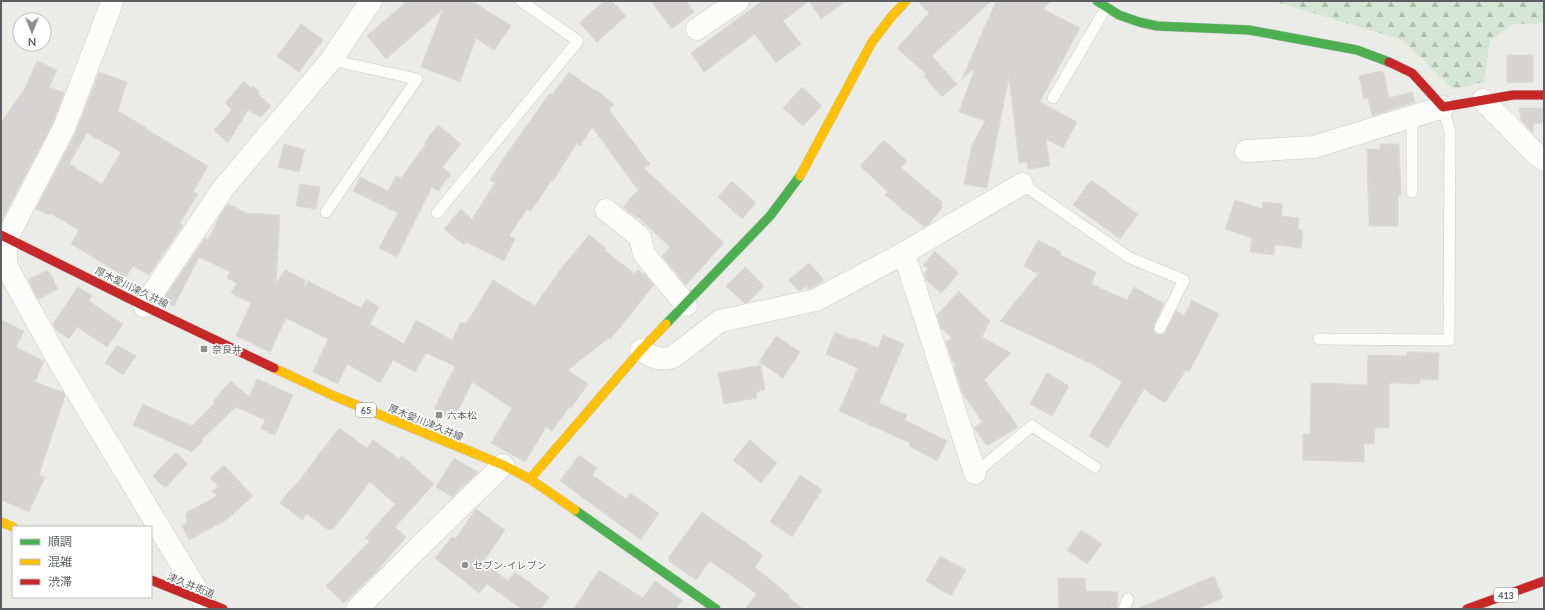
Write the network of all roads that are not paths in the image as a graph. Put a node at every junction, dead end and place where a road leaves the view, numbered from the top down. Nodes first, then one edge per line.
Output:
1 (112, 1) edge
2 (371, 1) edge
3 (521, 1) edge
4 (906, 1) edge
5 (731, 3) edge
6 (1102, 4) edge
7 (697, 29) dead end
8 (331, 60) junction
9 (1544, 95) edge
10 (1053, 98) dead end
11 (1483, 100) junction
12 (1443, 107) junction
13 (1412, 118) junction
14 (1246, 151) dead end
15 (1544, 160) edge
16 (1022, 184) joint
17 (1412, 192) dead end
18 (606, 210) dead end
19 (326, 212) dead end
20 (437, 213) dead end
21 (4, 237) edge
22 (904, 253) junction
23 (2, 267) edge
24 (686, 304) junction
25 (144, 306) junction
26 (1160, 328) dead end
27 (1319, 339) dead end
28 (641, 350) junction
29 (503, 465) junction
30 (1095, 467) dead end
31 (975, 473) joint
32 (530, 479) junction
33 (1, 522) edge
34 (12, 527) edge
35 (152, 580) edge
36 (1544, 581) edge
37 (211, 607) edge
38 (357, 609) edge
39 (716, 609) edge
40 (1467, 609) edge

1 - 21 street
2 - 8 street
3 - 20 lane
4 - 24 main road
5 - 7 street
6 - 10 lane
6 - 12 main road
8 - 19 lane
8 - 25 street
9 - 11 main road
11 - 12 main road
11 - 15 street
12 - 13 street
12 - 27 lane
13 - 14 street
13 - 17 lane
16 - 22 street
16 - 26 lane
18 - 24 street
21 - 23 street
21 - 25 main road, 厚木愛川津久井線 / 65
22 - 28 street
22 - 31 street
23 - 37 street
24 - 28 main road
25 - 29 main road, 厚木愛川津久井線 / 65
28 - 32 main road
29 - 32 main road, 厚木愛川津久井線 / 65
29 - 38 street
30 - 31 lane
32 - 39 main road, 厚木愛川津久井線 / 65
33 - 34 main road
35 - 37 main road, 津久井街道
36 - 40 main road, 413

